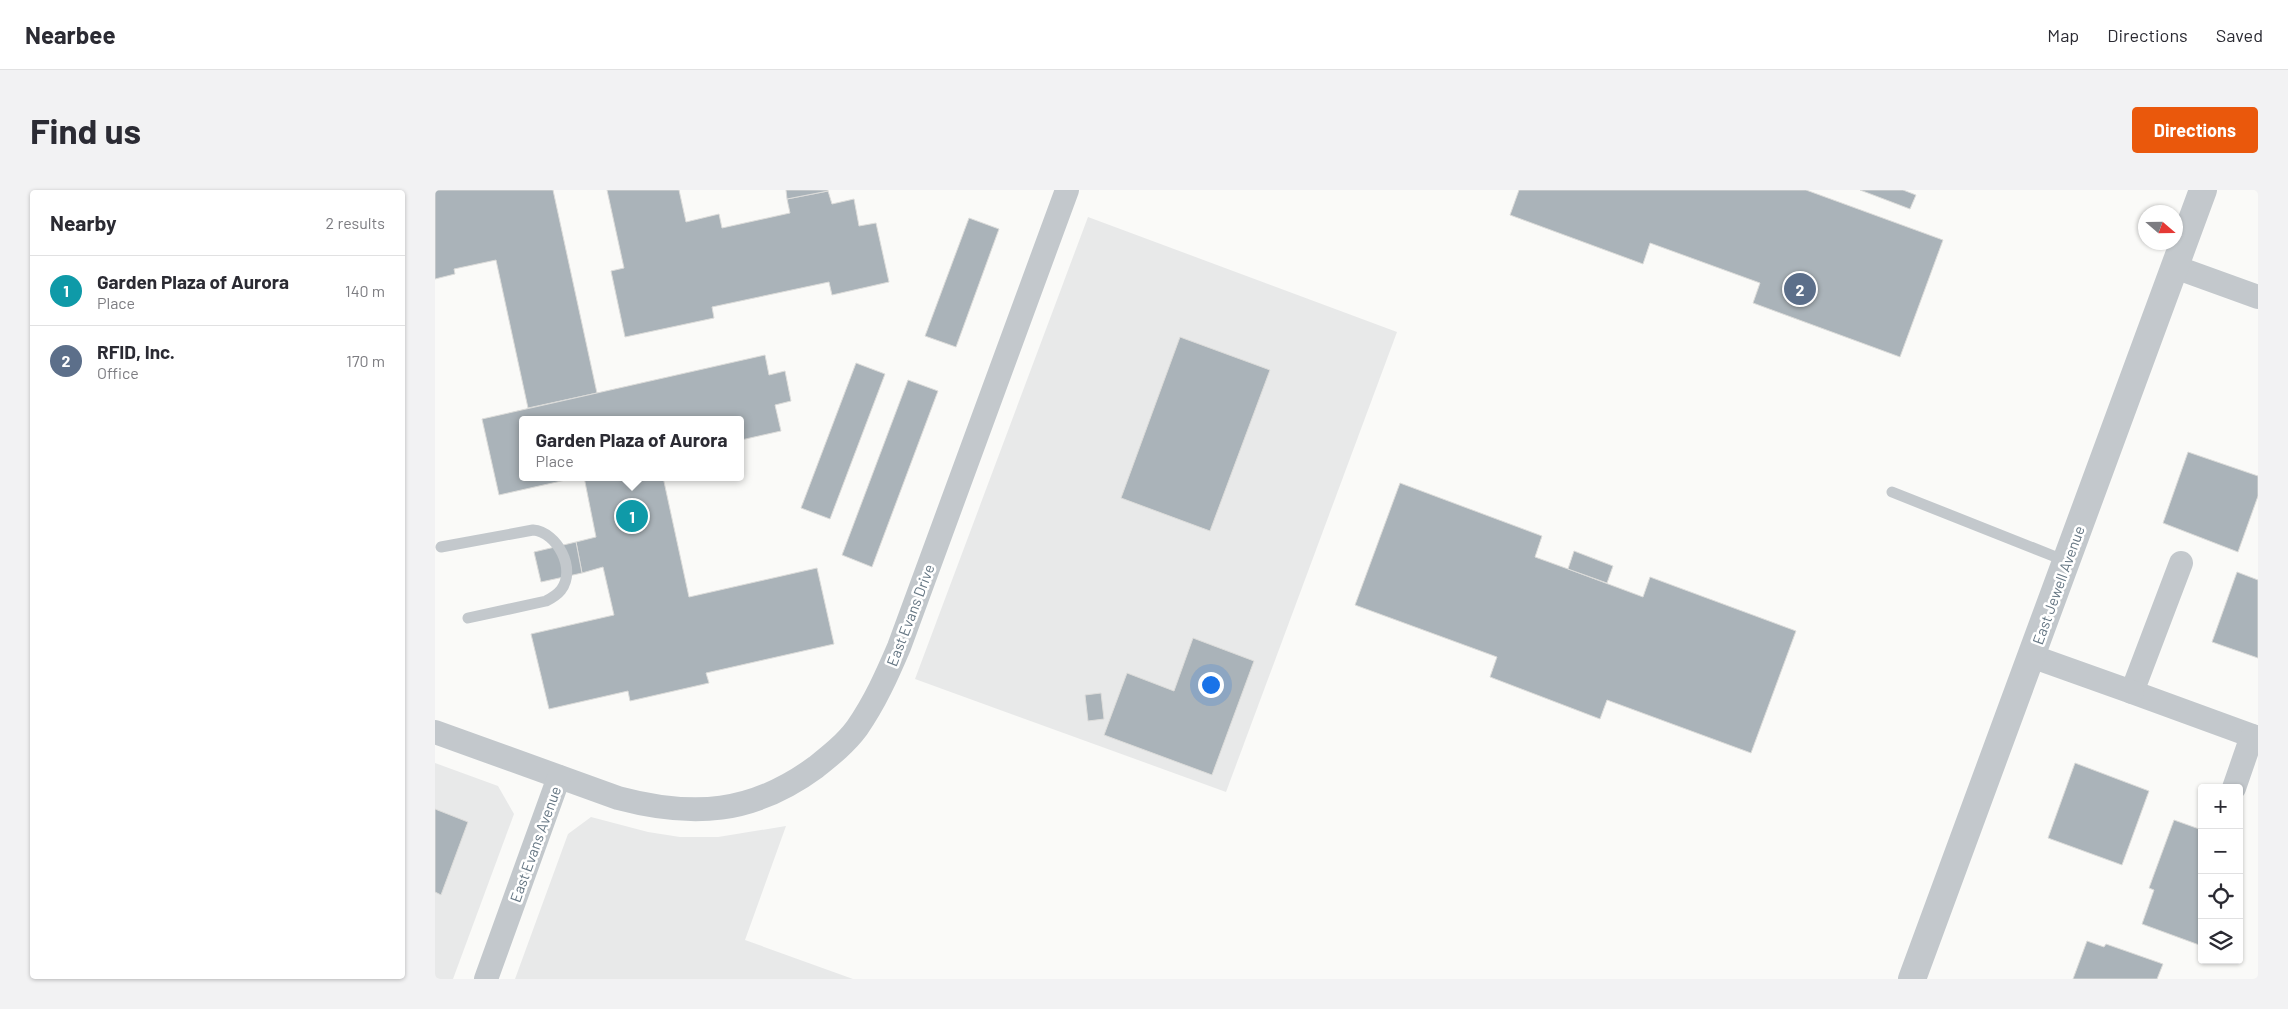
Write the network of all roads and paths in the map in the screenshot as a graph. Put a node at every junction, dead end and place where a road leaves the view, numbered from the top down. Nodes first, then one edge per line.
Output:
1 (1067, 190) edge
2 (2203, 190) edge
3 (2175, 267) junction
4 (2258, 296) edge
5 (1892, 492) dead end
6 (441, 547) dead end
7 (2067, 561) junction
8 (2181, 563) dead end
9 (468, 618) dead end
10 (2031, 656) junction
11 (2133, 692) junction
12 (435, 732) edge
13 (2255, 737) edge
14 (559, 778) junction
15 (2236, 784) edge
16 (485, 979) edge
17 (1912, 979) edge

1 - 14 street, East Evans Drive
2 - 3 street, East Jewell Avenue
3 - 4 street
3 - 7 street, East Jewell Avenue
5 - 7 lane
6 - 9 lane
7 - 10 street, East Jewell Avenue
8 - 11 street
10 - 11 street
10 - 17 street, East Jewell Avenue
11 - 13 street
12 - 14 street, East Evans Avenue
13 - 15 street
14 - 16 street, East Evans Avenue

